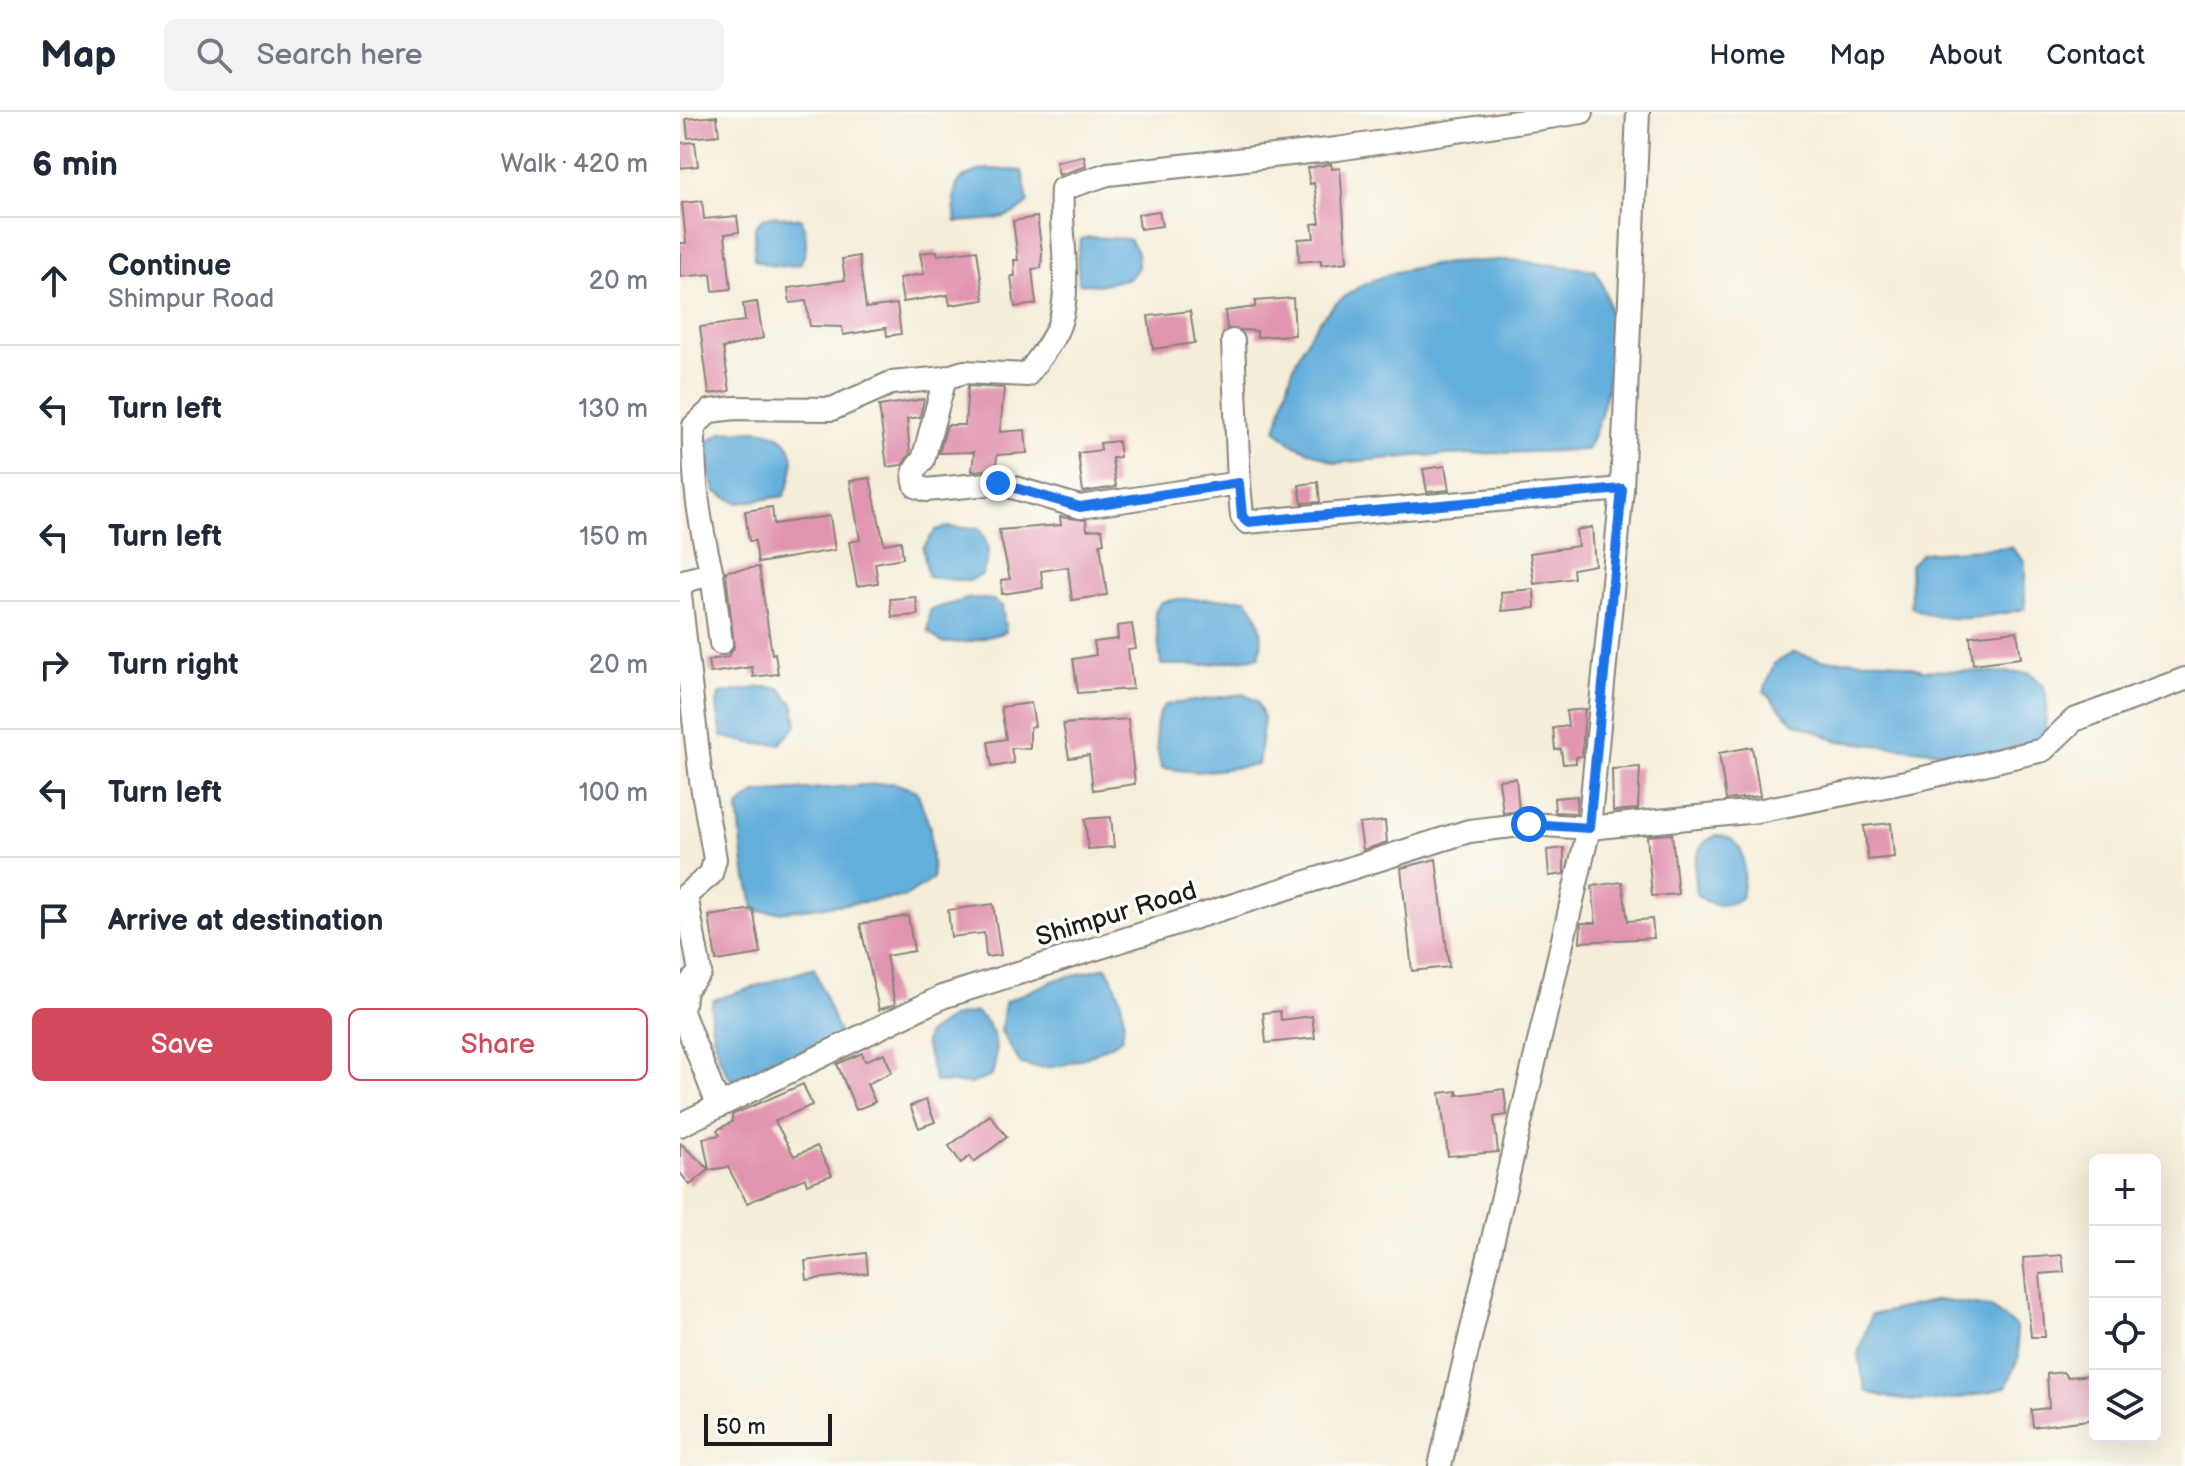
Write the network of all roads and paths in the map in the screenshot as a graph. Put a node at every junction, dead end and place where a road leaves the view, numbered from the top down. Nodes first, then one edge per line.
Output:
1 (1582, 112) edge
2 (1638, 112) edge
3 (1233, 341) dead end
4 (945, 378) junction
5 (1239, 483) junction
6 (1622, 489) junction
7 (712, 574) junction
8 (680, 588) edge
9 (680, 595) edge
10 (721, 643) dead end
11 (2185, 679) edge
12 (686, 703) edge
13 (1589, 828) junction
14 (683, 896) edge
15 (718, 1105) junction
16 (680, 1125) edge
17 (1440, 1466) edge

1 - 4 street
2 - 6 street
3 - 5 street
4 - 5 street
4 - 7 street
5 - 6 street
6 - 13 street
7 - 8 street
7 - 10 street
9 - 12 street
11 - 13 street, Shimpur Road
12 - 14 street
13 - 15 street, Shimpur Road
13 - 17 street
14 - 15 street
15 - 16 street, Shimpur Road

